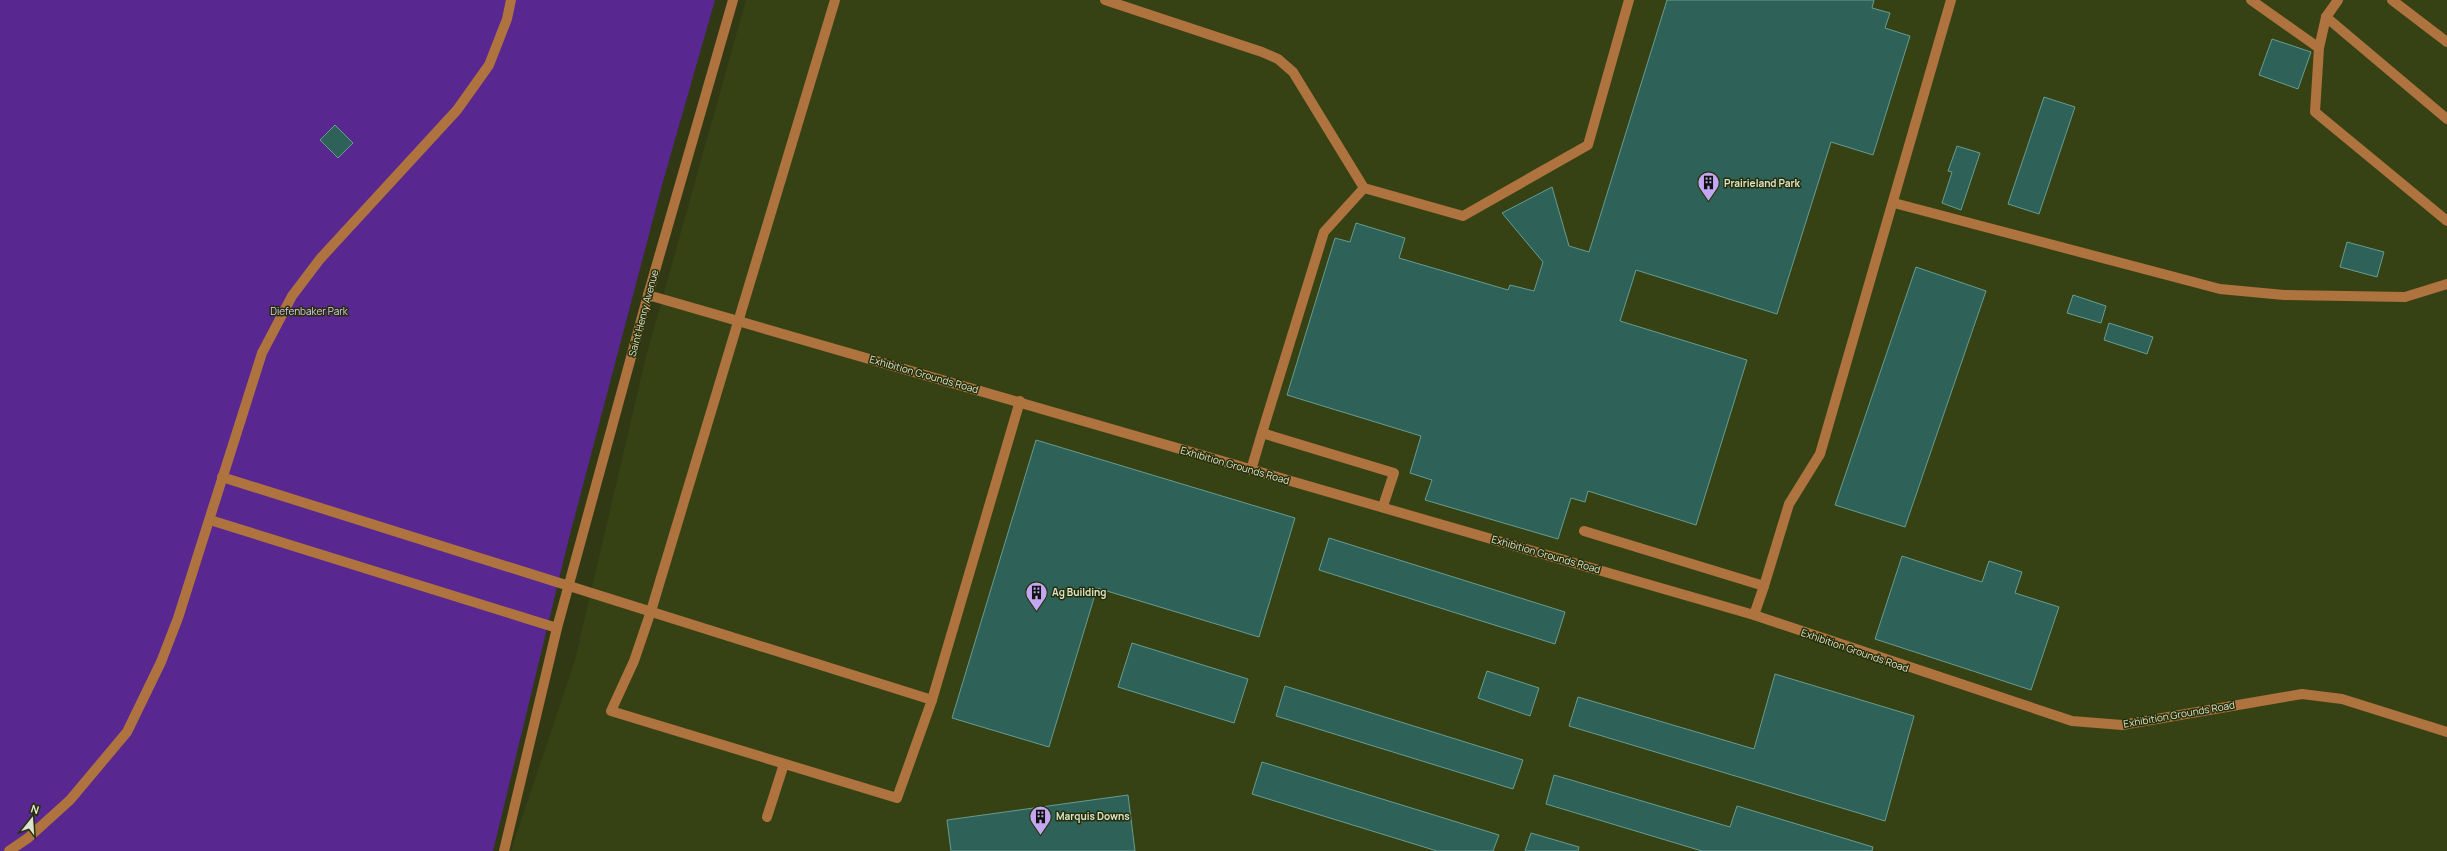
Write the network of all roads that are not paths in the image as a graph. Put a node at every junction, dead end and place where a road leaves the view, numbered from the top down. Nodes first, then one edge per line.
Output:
1 (511, 0) edge
2 (733, 0) edge
3 (835, 0) edge
4 (1107, 0) edge
5 (1629, 0) edge
6 (1951, 0) edge
7 (2251, 0) edge
8 (2338, 0) edge
9 (2392, 0) edge
10 (2326, 17) junction
11 (2447, 42) edge
12 (2319, 48) junction
13 (2447, 119) edge
14 (1364, 188) junction
15 (1894, 203) junction
16 (2447, 221) edge
17 (2447, 284) edge
18 (648, 295) junction
19 (739, 321) junction
20 (1020, 401) junction
21 (1262, 433) junction
22 (1251, 470) junction
23 (222, 477) junction
24 (1383, 506) junction
25 (210, 520) junction
26 (1584, 531) dead end
27 (569, 584) junction
28 (1764, 586) junction
29 (650, 611) junction
30 (1754, 615) junction
31 (557, 628) junction
32 (932, 700) junction
33 (2447, 732) edge
34 (784, 764) junction
35 (767, 817) dead end
36 (9, 851) edge
37 (504, 851) edge

1 - 23 street
2 - 18 street, Saint Henry Avenue
3 - 19 street
4 - 14 street
5 - 14 street
6 - 15 street
7 - 12 street
8 - 10 street
9 - 11 street
10 - 12 street
10 - 13 street
12 - 16 street
14 - 21 street
15 - 17 street
15 - 28 street
18 - 19 street, Exhibition Grounds Road
18 - 27 street, Saint Henry Avenue
19 - 20 street, Exhibition Grounds Road
19 - 29 street
20 - 22 street, Exhibition Grounds Road
20 - 32 street
21 - 22 street
21 - 24 street
22 - 24 street, Exhibition Grounds Road
23 - 25 street
23 - 27 street
24 - 30 street, Exhibition Grounds Road
25 - 31 street
25 - 36 street
26 - 28 street
27 - 29 street
27 - 31 street, Saint Henry Avenue
28 - 30 street
29 - 32 street
29 - 34 street
30 - 33 street, Exhibition Grounds Road
31 - 37 street, Saint Henry Avenue
32 - 34 street
34 - 35 street

